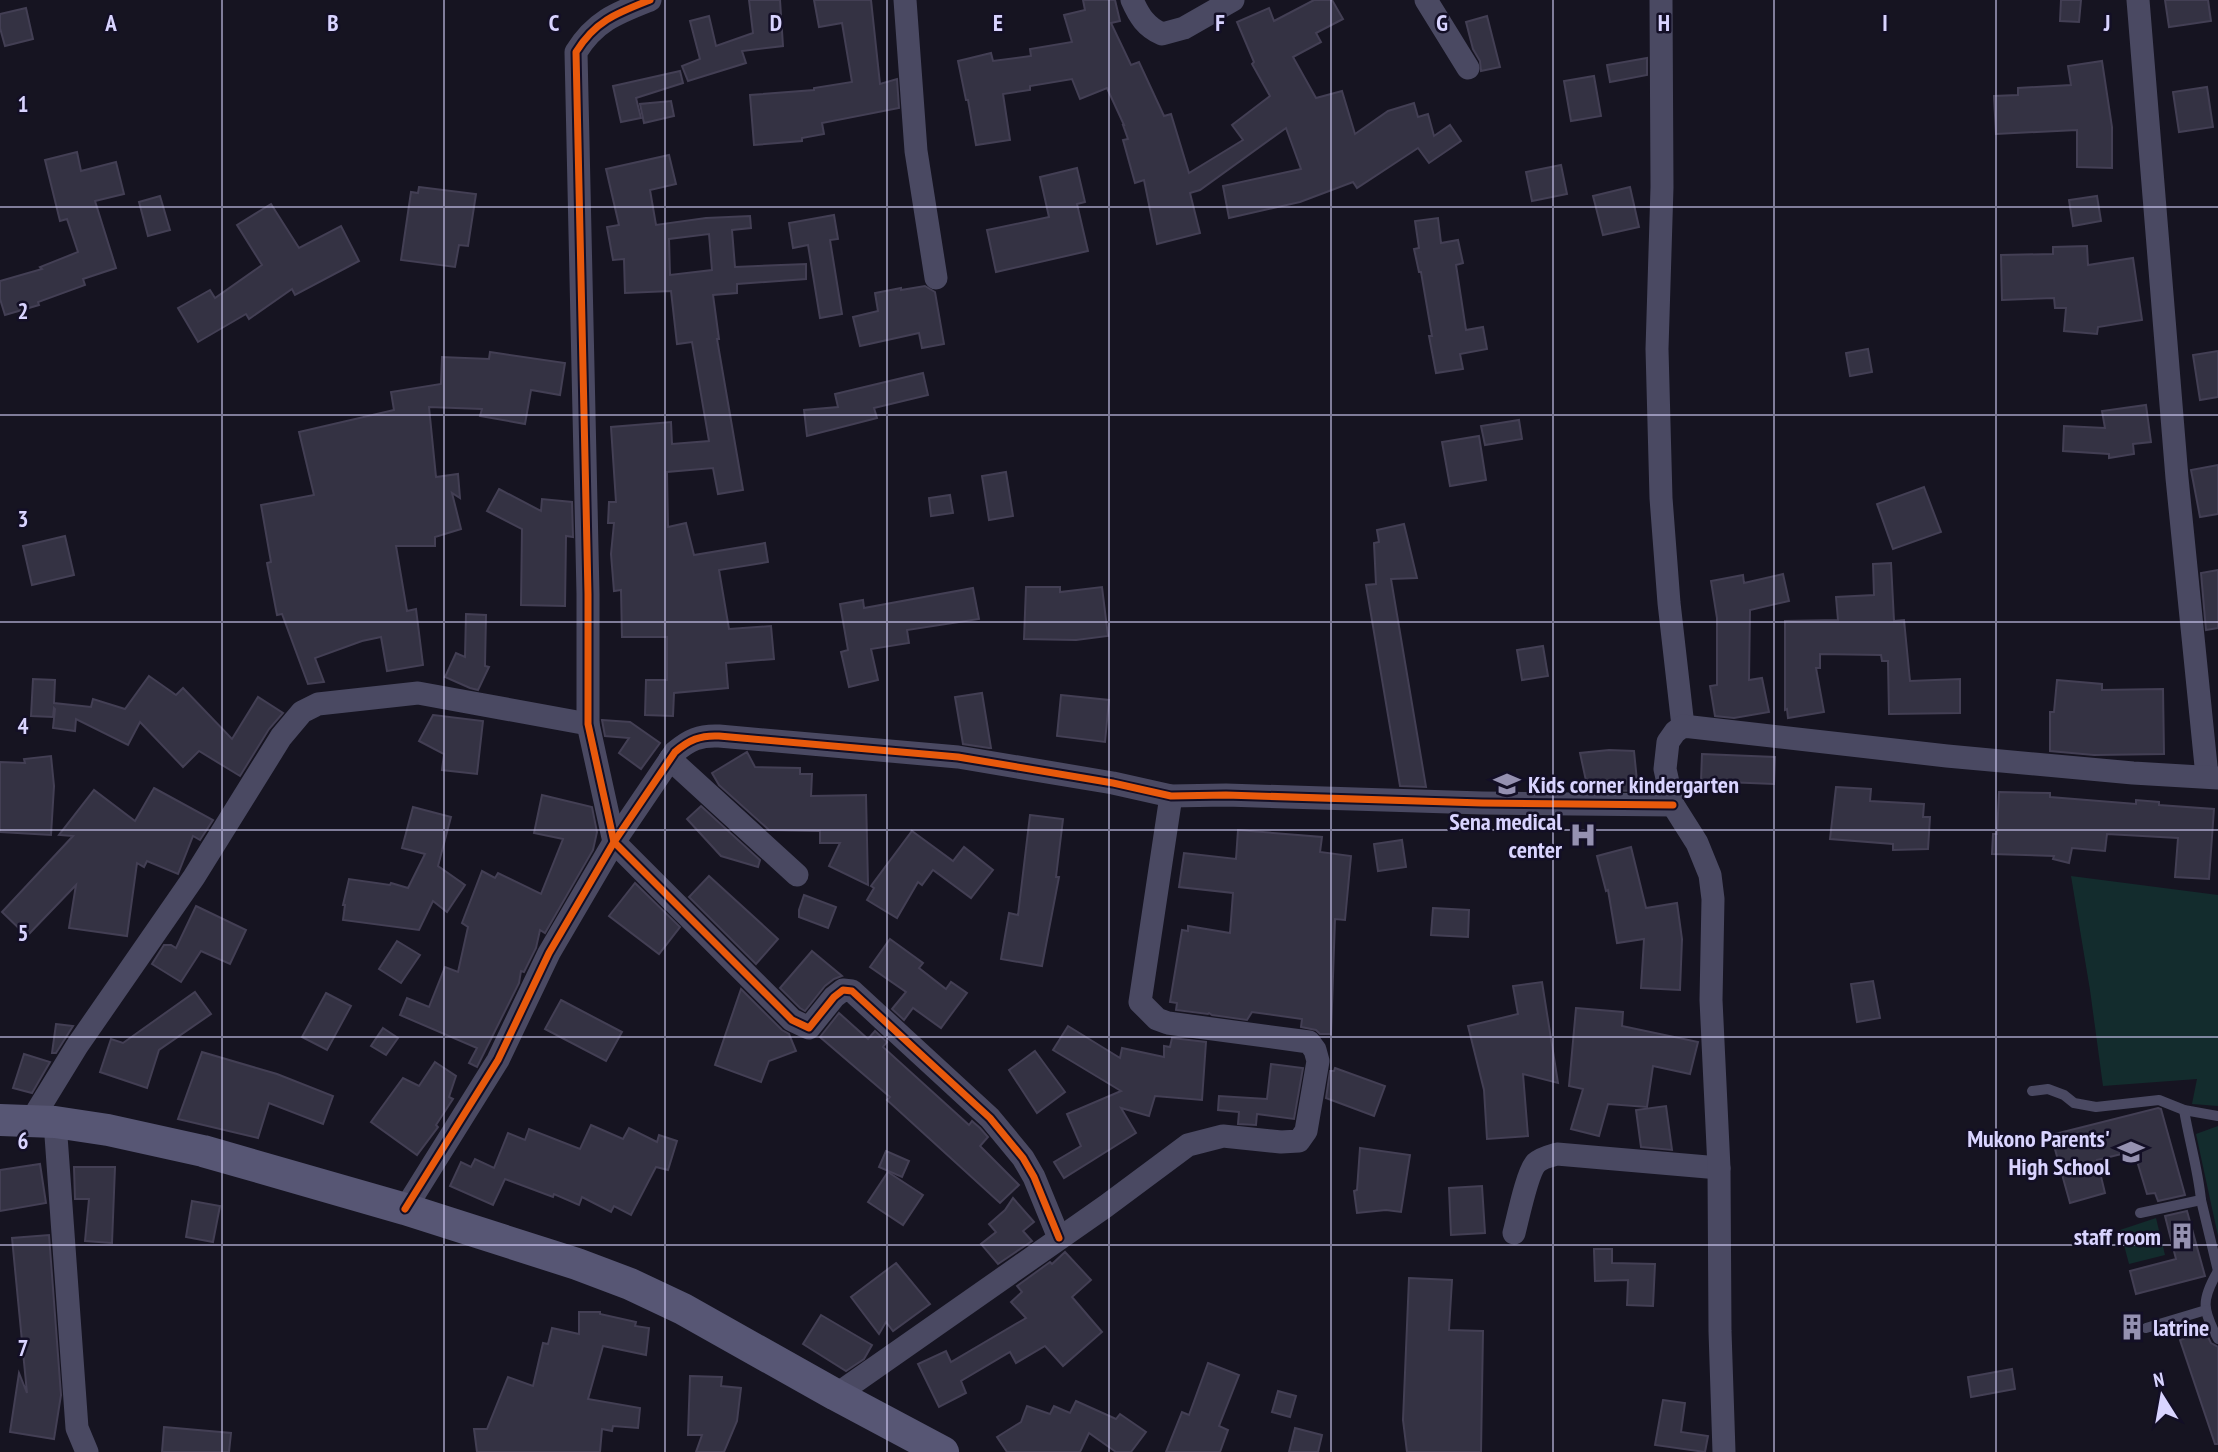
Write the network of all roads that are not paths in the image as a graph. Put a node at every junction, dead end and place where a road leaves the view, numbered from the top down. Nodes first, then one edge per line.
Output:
1 (650, 0) edge
2 (905, 0) edge
3 (1132, 0) edge
4 (1233, 0) edge
5 (1426, 0) edge
6 (1661, 0) edge
7 (2138, 0) edge
8 (1468, 68) dead end
9 (936, 278) dead end
10 (588, 724) junction
11 (1683, 726) junction
12 (670, 759) junction
13 (2212, 777) edge
14 (1171, 796) junction
15 (1673, 805) junction
16 (614, 842) junction
17 (797, 875) dead end
18 (2032, 1091) dead end
19 (2184, 1110) junction
20 (2218, 1116) edge
21 (0, 1120) edge
22 (43, 1122) junction
23 (1719, 1168) junction
24 (2201, 1200) junction
25 (405, 1209) junction
26 (2140, 1213) dead end
27 (1514, 1233) dead end
28 (1059, 1238) junction
29 (2218, 1271) edge
30 (2206, 1310) junction
31 (2146, 1328) dead end
32 (2217, 1333) edge
33 (836, 1395) junction
34 (87, 1452) edge
35 (943, 1452) edge
36 (1724, 1452) edge

1 - 10 street
2 - 9 street
3 - 4 street
5 - 8 street
6 - 11 street
7 - 13 street
10 - 16 street
10 - 22 street
11 - 13 street
11 - 15 street
12 - 14 street
12 - 16 street
12 - 17 street
14 - 15 street
14 - 28 street
15 - 23 street
16 - 25 street
16 - 28 street
18 - 19 lane
19 - 20 lane
19 - 24 lane
21 - 22 street
22 - 25 street
22 - 34 street
23 - 27 street
23 - 36 street
24 - 26 lane
24 - 29 lane
25 - 33 street
28 - 33 street
29 - 30 lane
30 - 31 lane
30 - 32 lane
33 - 35 street

